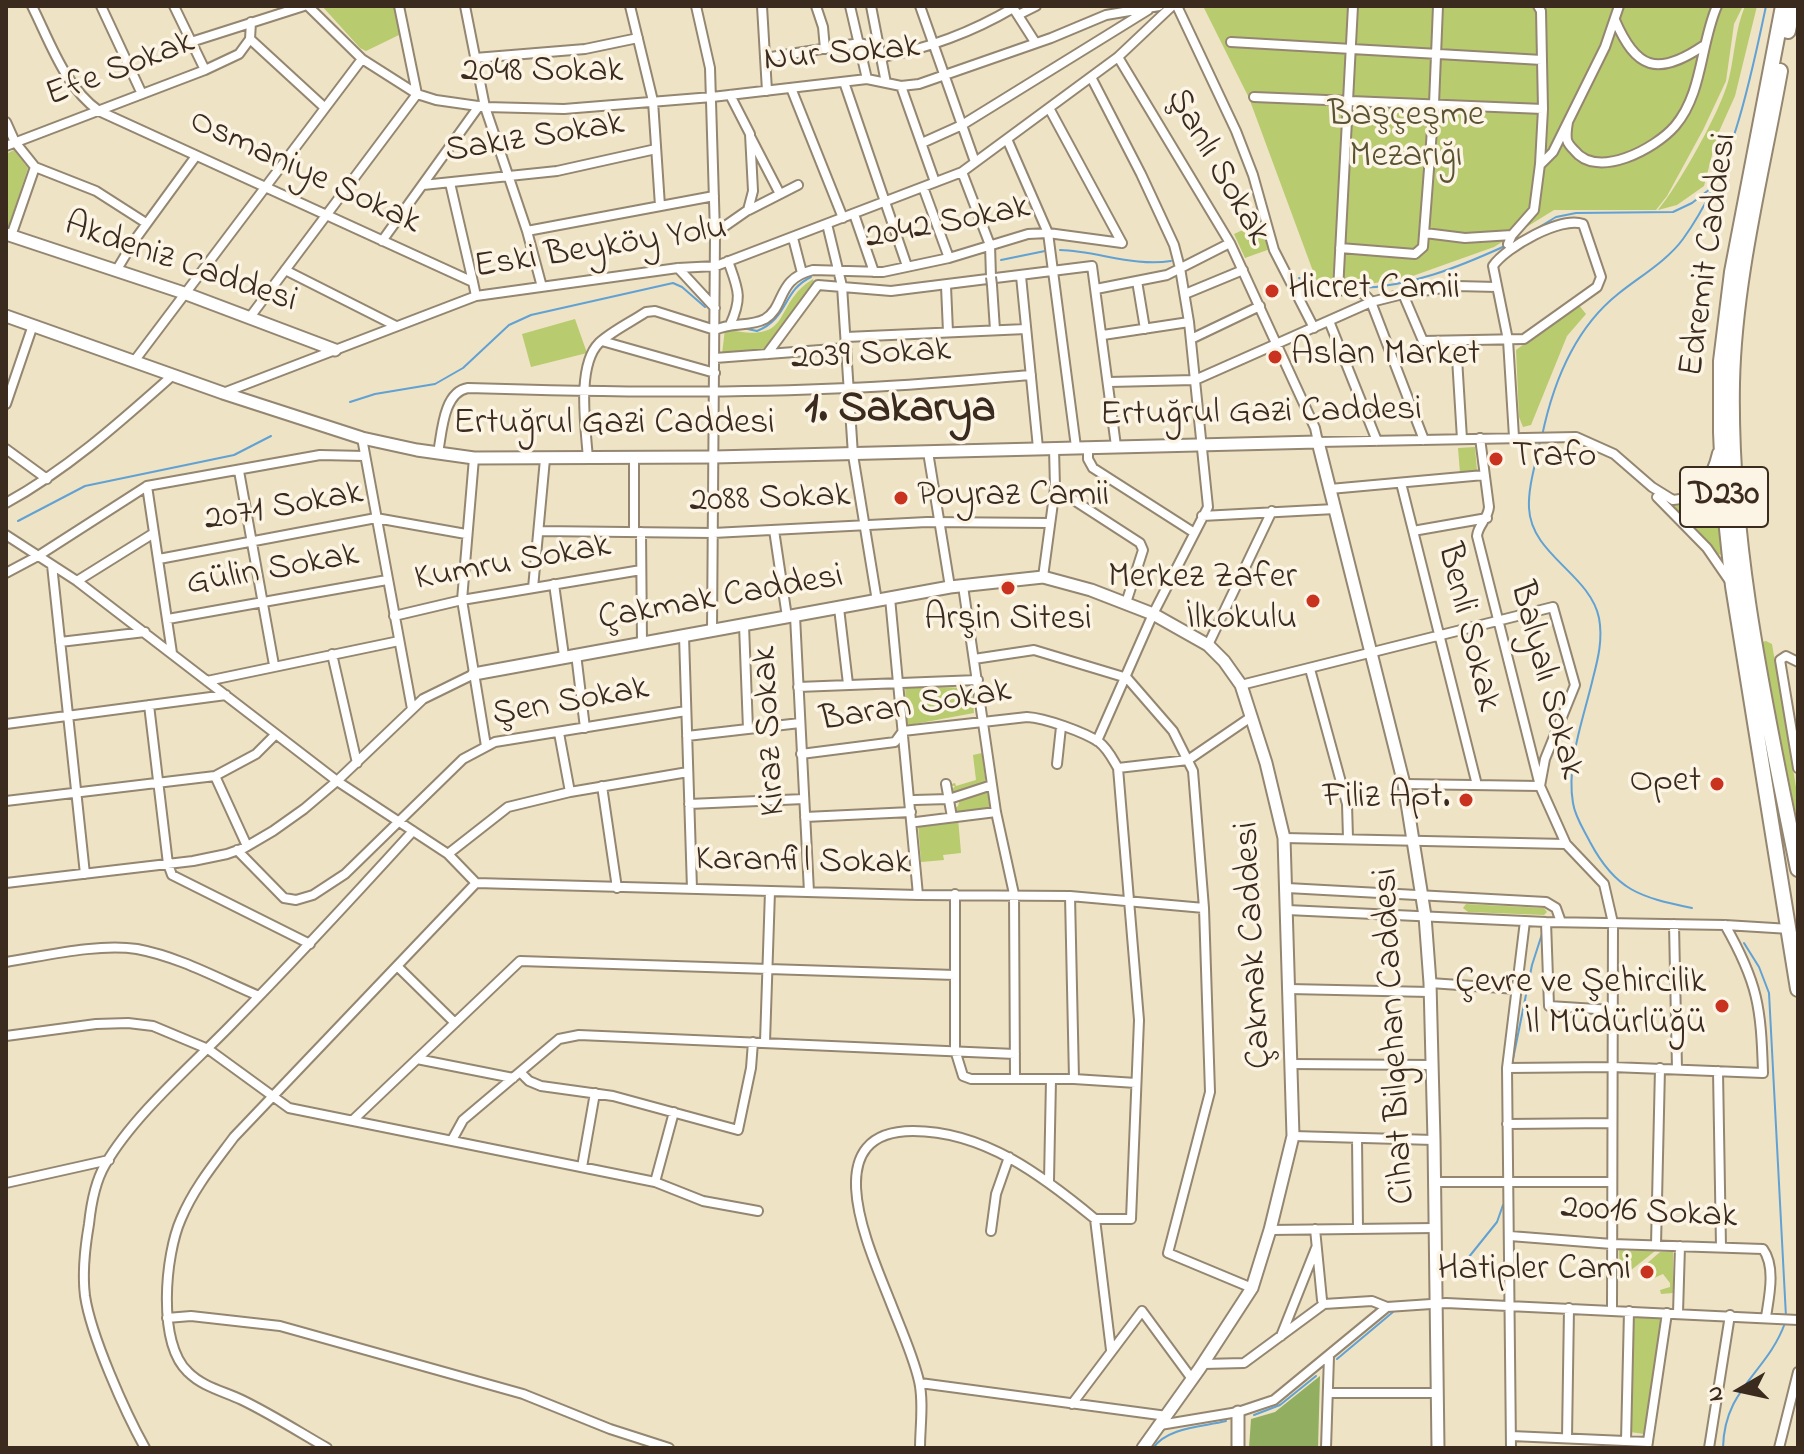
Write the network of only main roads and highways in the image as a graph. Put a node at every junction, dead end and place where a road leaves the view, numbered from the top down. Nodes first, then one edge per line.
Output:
1 (1783, 6) edge
2 (1793, 6) edge
3 (1792, 36) edge
4 (9, 235) edge
5 (6, 316) edge
6 (335, 350) road end
7 (1318, 442) joint
8 (474, 674) road end
9 (1798, 869) edge
10 (1794, 926) edge
11 (1798, 989) edge
12 (1238, 1412) road end
13 (1143, 1448) edge
14 (1238, 1448) edge
15 (1438, 1448) edge

1 - 10 highway, Edremit Caddesi / D230
2 - 3 highway, Edremit Caddesi / D230
3 - 9 highway, Edremit Caddesi / D230
4 - 6 main road, Akdeniz Caddesi
5 - 7 main road, Ertuğrul Gazi Caddesi
7 - 15 main road, Cihat Bilgehan Caddesi
8 - 13 main road, Çakmak Caddesi
10 - 11 highway, Edremit Caddesi / D230
12 - 14 main road

